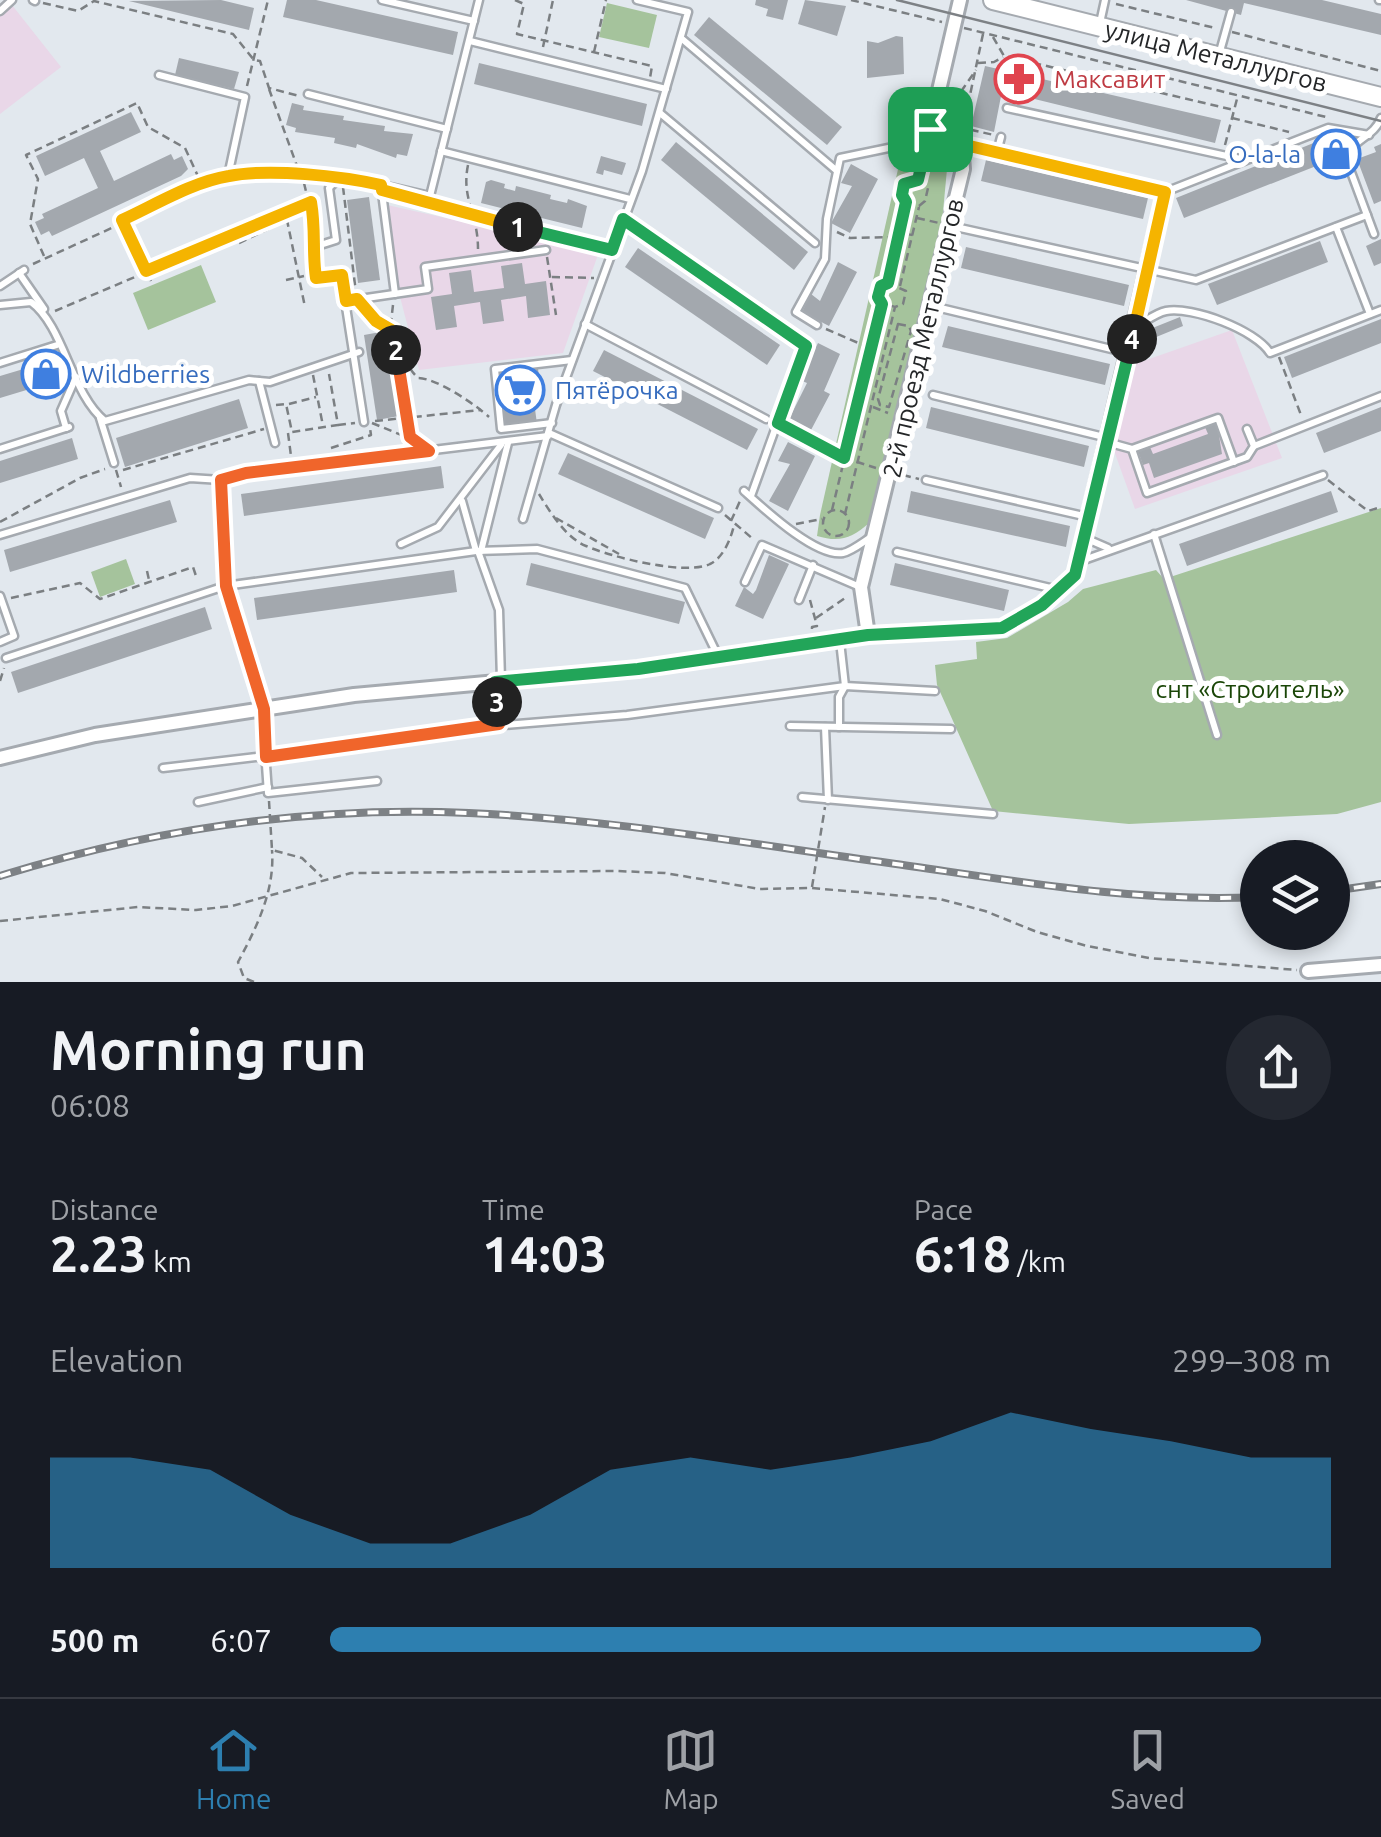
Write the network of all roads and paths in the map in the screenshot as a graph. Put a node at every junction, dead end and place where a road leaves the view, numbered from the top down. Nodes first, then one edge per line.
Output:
1 (12, 0) edge
2 (34, 0) edge
3 (268, 0) edge
4 (382, 0) edge
5 (480, 0) edge
6 (515, 0) edge
7 (553, 0) edge
8 (606, 0) edge
9 (636, 0) edge
10 (851, 0) edge
11 (960, 0) edge
12 (993, 0) edge
13 (1105, 1) edge
14 (0, 12) edge
15 (1231, 12) dead end
16 (474, 22) junction
17 (954, 25) junction
18 (1099, 26) junction
19 (1226, 30) junction
20 (984, 33) junction
21 (992, 35) junction
22 (681, 38) junction
23 (544, 41) junction
24 (470, 42) junction
25 (594, 52) junction
26 (1004, 56) junction
27 (1218, 56) junction
28 (540, 58) junction
29 (254, 60) junction
30 (977, 66) junction
31 (1381, 72) edge
32 (159, 75) dead end
33 (648, 85) junction
34 (268, 88) dead end
35 (666, 89) junction
36 (308, 94) dead end
37 (925, 94) dead end
38 (1238, 95) junction
39 (245, 97) junction
40 (1381, 97) edge
41 (1007, 108) dead end
42 (1234, 110) junction
43 (660, 113) junction
44 (1232, 118) junction
45 (1381, 118) edge
46 (1345, 122) dead end
47 (447, 128) junction
48 (932, 130) junction
49 (1369, 135) junction
50 (1308, 136) junction
51 (1001, 137) joint
52 (910, 143) junction
53 (441, 151) junction
54 (1222, 156) junction
55 (469, 158) junction
56 (1245, 160) junction
57 (837, 171) junction
58 (292, 172) joint
59 (301, 175) junction
60 (228, 176) junction
61 (336, 180) junction
62 (918, 180) junction
63 (202, 184) junction
64 (347, 184) dead end
65 (381, 185) junction
66 (1165, 192) junction
67 (630, 199) junction
68 (419, 200) dead end
69 (311, 202) junction
70 (906, 202) junction
71 (919, 206) junction
72 (1367, 214) junction
73 (476, 216) junction
74 (916, 218) junction
75 (623, 219) junction
76 (122, 220) junction
77 (827, 226) junction
78 (951, 226) junction
79 (1336, 226) junction
80 (896, 231) junction
81 (1374, 234) dead end
82 (914, 235) junction
83 (318, 243) junction
84 (816, 243) dead end
85 (238, 244) dead end
86 (478, 248) dead end
87 (546, 250) joint
88 (612, 250) junction
89 (44, 256) junction
90 (146, 271) junction
91 (1148, 271) junction
92 (22, 272) junction
93 (316, 273) junction
94 (299, 277) junction
95 (550, 277) junction
96 (286, 280) dead end
97 (600, 280) junction
98 (151, 281) dead end
99 (888, 283) junction
100 (0, 286) edge
101 (900, 286) junction
102 (394, 296) junction
103 (346, 301) junction
104 (359, 301) junction
105 (882, 304) junction
106 (0, 305) edge
107 (930, 306) junction
108 (305, 307) dead end
109 (895, 307) junction
110 (1381, 310) edge
111 (47, 314) junction
112 (1370, 314) junction
113 (556, 315) dead end
114 (584, 324) junction
115 (817, 325) joint
116 (1134, 328) junction
117 (393, 331) junction
118 (891, 335) junction
119 (58, 346) junction
120 (871, 348) junction
121 (1277, 350) junction
122 (356, 353) junction
123 (1128, 353) junction
124 (869, 356) junction
125 (572, 360) junction
126 (885, 360) junction
127 (0, 363) edge
128 (327, 363) junction
129 (312, 369) junction
130 (882, 372) junction
131 (76, 377) junction
132 (259, 381) junction
133 (934, 394) dead end
134 (1381, 396) edge
135 (317, 397) junction
136 (286, 404) junction
137 (266, 406) junction
138 (872, 406) junction
139 (481, 410) junction
140 (904, 412) junction
141 (100, 418) junction
142 (406, 418) junction
143 (766, 419) dead end
144 (366, 422) junction
145 (552, 423) junction
146 (778, 423) junction
147 (338, 425) junction
148 (1305, 426) junction
149 (272, 427) junction
150 (323, 427) junction
151 (501, 429) junction
152 (1247, 429) dead end
153 (851, 430) junction
154 (288, 432) dead end
155 (865, 433) junction
156 (549, 434) junction
157 (801, 434) joint
158 (371, 435) dead end
159 (410, 437) junction
160 (330, 438) dead end
161 (1108, 438) junction
162 (275, 443) dead end
163 (505, 443) junction
164 (1254, 446) junction
165 (0, 449) edge
166 (1132, 450) junction
167 (429, 451) junction
168 (844, 458) junction
169 (1234, 462) junction
170 (114, 463) dead end
171 (858, 464) junction
172 (292, 468) junction
173 (892, 473) junction
174 (1324, 475) joint
175 (840, 478) junction
176 (221, 480) junction
177 (926, 480) joint
178 (853, 481) junction
179 (534, 484) junction
180 (747, 493) junction
181 (461, 500) junction
182 (1381, 507) edge
183 (718, 508) joint
184 (832, 510) junction
185 (551, 514) junction
186 (845, 514) junction
187 (1089, 517) junction
188 (523, 519) dead end
189 (824, 519) junction
190 (0, 522) edge
191 (732, 523) junction
192 (848, 524) junction
193 (785, 526) junction
194 (876, 534) junction
195 (1154, 534) junction
196 (0, 535) edge
197 (1084, 538) junction
198 (862, 542) junction
199 (401, 544) dead end
200 (762, 545) junction
201 (1110, 549) junction
202 (478, 551) junction
203 (898, 552) dead end
204 (623, 556) junction
205 (1080, 562) junction
206 (813, 565) junction
207 (147, 572) dead end
208 (196, 576) dead end
209 (150, 582) junction
210 (745, 582) dead end
211 (213, 583) dead end
212 (96, 585) dead end
213 (226, 586) junction
214 (804, 586) junction
215 (861, 587) junction
216 (87, 588) junction
217 (1060, 590) junction
218 (1, 598) edge
219 (798, 600) dead end
220 (816, 618) junction
221 (812, 632) dead end
222 (868, 635) junction
223 (840, 640) junction
224 (0, 642) edge
225 (718, 657) junction
226 (6, 658) joint
227 (0, 681) edge
228 (498, 682) junction
229 (844, 686) junction
230 (935, 690) dead end
231 (263, 709) junction
232 (499, 724) junction
233 (790, 726) dead end
234 (825, 727) junction
235 (839, 727) junction
236 (951, 729) dead end
237 (1217, 735) dead end
238 (266, 757) junction
239 (0, 758) edge
240 (163, 768) dead end
241 (377, 781) dead end
242 (268, 790) junction
243 (802, 797) dead end
244 (827, 800) junction
245 (198, 802) dead end
246 (993, 814) dead end
247 (272, 850) junction
248 (323, 878) junction
249 (811, 888) junction
250 (267, 898) junction
251 (0, 921) edge
252 (1381, 964) edge
253 (1308, 971) joint
254 (254, 982) edge

1 - 14 lane
2 - 29 path
3 - 29 path
4 - 16 lane
5 - 16 lane
6 - 23 path
7 - 23 path
8 - 25 path
9 - 22 lane
10 - 17 path
11 - 17 street
12 - 18 main road, улица Металлургов
13 - 18 lane
13 - 19 path
15 - 19 lane
16 - 24 lane
17 - 20 path
17 - 48 street
18 - 27 main road, улица Металлургов
19 - 27 lane
19 - 31 path
20 - 21 path
20 - 30 path
21 - 26 path
21 - 38 path
22 - 35 lane
22 - 57 lane
23 - 25 path
23 - 28 path
24 - 28 lane
24 - 47 lane
25 - 33 path
26 - 30 path
26 - 42 path
27 - 40 main road, улица Металлургов
28 - 33 lane
29 - 39 path
30 - 48 path
30 - 51 path
32 - 39 lane
33 - 35 lane
34 - 59 path
35 - 43 lane
36 - 47 lane
37 - 52 path
38 - 42 path
38 - 46 path
39 - 60 lane
41 - 54 lane
42 - 44 path
43 - 67 lane
43 - 84 lane
44 - 50 path
44 - 54 path
45 - 49 lane
47 - 53 lane
48 - 52 lane
48 - 62 path
48 - 78 street, 2-й проезд Металлургов
49 - 50 lane
49 - 72 lane
50 - 56 lane
51 - 66 lane
52 - 57 lane
53 - 55 lane
53 - 65 lane
54 - 56 lane
55 - 67 lane
55 - 73 path
56 - 66 lane
57 - 77 lane
58 - 59 lane
58 - 60 path
59 - 61 lane
59 - 69 path
60 - 63 path
61 - 65 lane
61 - 83 lane
62 - 70 path
62 - 71 path
63 - 76 path
63 - 89 path
64 - 104 path
65 - 102 lane
66 - 91 street
67 - 75 lane
68 - 73 path
69 - 83 path
69 - 90 path
70 - 71 path
70 - 80 path
71 - 74 path
72 - 79 lane
72 - 81 lane
73 - 86 path
73 - 88 path
74 - 78 path
74 - 82 path
75 - 88 lane
75 - 146 lane
76 - 89 path
76 - 90 path
77 - 80 path
77 - 115 lane
78 - 91 lane
78 - 107 street, 2-й проезд Металлургов
79 - 91 lane
79 - 112 lane
80 - 82 path
80 - 99 path
82 - 101 path
83 - 93 lane
85 - 94 path
87 - 95 path
87 - 102 lane
88 - 97 lane
89 - 92 path
90 - 98 path
90 - 111 path
91 - 116 street
92 - 100 lane
92 - 111 lane
93 - 94 path
93 - 103 lane
94 - 96 path
94 - 108 path
95 - 97 path
95 - 113 path
97 - 114 lane
99 - 101 path
99 - 105 path
101 - 109 path
102 - 104 lane
102 - 104 path
102 - 117 path
103 - 104 lane
103 - 122 lane
104 - 117 path
105 - 109 path
105 - 120 path
106 - 111 lane
107 - 123 lane
107 - 140 street, 2-й проезд Металлургов
109 - 118 path
110 - 112 lane
111 - 119 lane
112 - 121 lane
114 - 125 lane
114 - 143 lane
115 - 120 path
116 - 121 lane
116 - 123 street
117 - 139 path
117 - 142 path
118 - 126 path
118 - 130 path
119 - 127 lane
119 - 131 lane
120 - 124 path
121 - 148 path
122 - 128 lane
122 - 144 lane
123 - 161 street
124 - 126 path
124 - 153 path
125 - 145 lane
125 - 151 lane
126 - 130 path
128 - 129 lane
128 - 147 path
129 - 132 lane
129 - 135 path
130 - 138 path
131 - 141 lane
131 - 165 lane
132 - 137 lane
132 - 141 lane
133 - 161 lane
134 - 148 lane
135 - 136 path
135 - 150 path
136 - 137 path
136 - 150 path
137 - 149 lane
138 - 140 path
138 - 155 path
139 - 142 path
139 - 151 path
140 - 173 street, 2-й проезд Металлургов
141 - 170 lane
142 - 144 path
142 - 159 path
144 - 147 path
144 - 159 path
145 - 151 lane
145 - 156 lane
146 - 157 lane
146 - 180 lane
147 - 150 path
148 - 164 lane
149 - 162 lane
149 - 190 path
152 - 164 lane
153 - 155 path
153 - 168 path
154 - 172 path
155 - 171 path
156 - 163 lane
156 - 179 lane
156 - 183 lane
157 - 168 path
158 - 160 path
159 - 167 path
161 - 166 lane
161 - 187 street
163 - 167 lane
163 - 181 lane
163 - 202 lane
164 - 169 lane
166 - 169 lane
166 - 169 lane
167 - 172 lane
168 - 171 path
168 - 175 path
171 - 173 path
171 - 178 path
172 - 176 lane
173 - 177 path
173 - 194 street, 2-й проезд Металлургов
174 - 182 path
174 - 195 lane
175 - 178 path
175 - 184 path
176 - 196 lane
176 - 213 lane
177 - 187 lane
178 - 186 path
179 - 185 path
179 - 188 lane
180 - 191 path
180 - 193 lane
181 - 199 lane
181 - 202 lane
183 - 191 path
184 - 186 path
184 - 189 path
185 - 204 path
185 - 204 path
186 - 192 path
187 - 197 street
189 - 192 path
189 - 193 path
191 - 200 path
191 - 204 path
192 - 198 path
193 - 198 lane
194 - 198 lane
194 - 215 street, 2-й проезд Металлургов
195 - 201 lane
195 - 237 lane
197 - 201 lane
197 - 205 street
200 - 206 lane
200 - 210 lane
201 - 205 lane
202 - 213 lane
202 - 225 lane
202 - 228 lane
203 - 217 lane
205 - 217 street
206 - 214 lane
206 - 215 lane
207 - 209 path
208 - 209 path
209 - 216 path
211 - 213 lane
212 - 216 path
213 - 226 lane
213 - 231 lane
214 - 219 lane
214 - 220 path
215 - 220 path
215 - 222 street, 2-й проезд Металлургов
216 - 218 path
217 - 222 street
218 - 224 lane
220 - 221 path
222 - 223 street
223 - 225 street
223 - 229 lane
225 - 228 street
226 - 227 path
228 - 231 street
228 - 232 lane
229 - 230 lane
229 - 232 lane
229 - 235 lane
231 - 238 lane
231 - 239 street
232 - 238 lane
233 - 234 lane
234 - 235 lane
234 - 244 lane
235 - 236 lane
238 - 240 lane
238 - 242 lane
241 - 242 lane
242 - 245 lane
242 - 247 path
243 - 244 lane
244 - 246 lane
244 - 249 path
247 - 248 path
247 - 250 path
248 - 249 path
248 - 250 path
249 - 253 path
250 - 251 path
250 - 254 path
252 - 253 street

